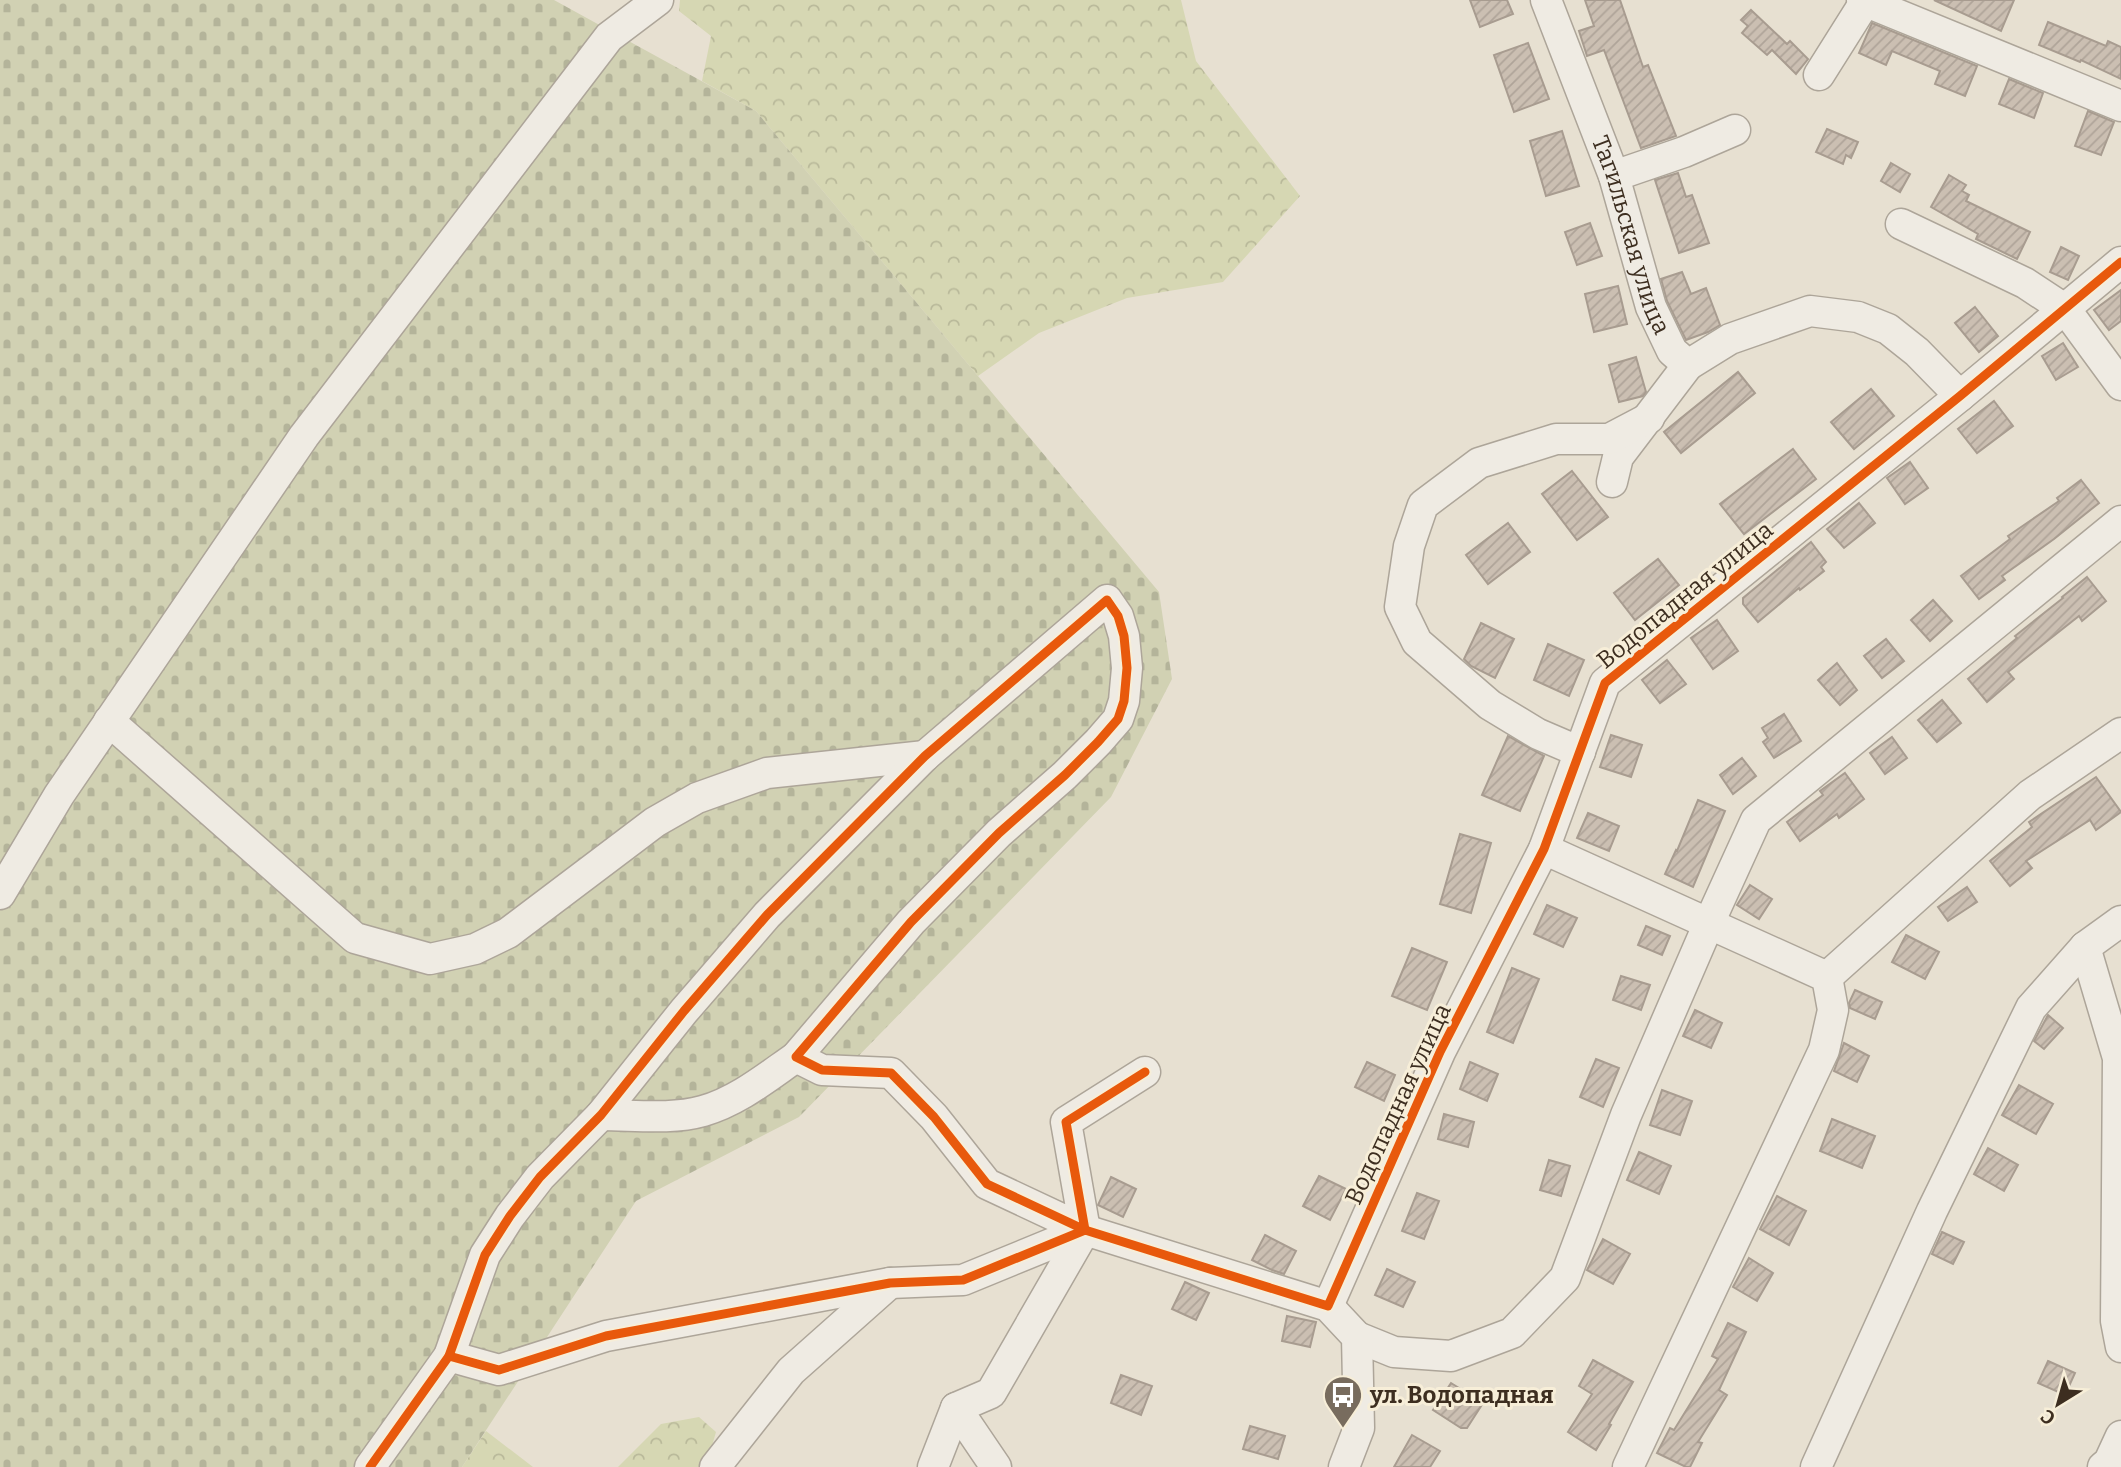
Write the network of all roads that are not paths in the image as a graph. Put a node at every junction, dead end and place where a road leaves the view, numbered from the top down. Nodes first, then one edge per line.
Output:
1 (658, 0) edge
2 (1546, 0) edge
3 (1864, 1) edge
4 (1819, 75) dead end
5 (2121, 106) edge
6 (1735, 130) dead end
7 (1614, 176) junction
8 (1901, 225) dead end
9 (2121, 262) edge
10 (2066, 310) junction
11 (1688, 365) junction
12 (2121, 385) edge
13 (1960, 396) junction
14 (1649, 418) junction
15 (1612, 482) dead end
16 (2121, 522) edge
17 (109, 721) junction
18 (2121, 733) edge
19 (1580, 752) junction
20 (925, 756) junction
21 (1544, 849) junction
22 (0, 894) edge
23 (2121, 920) edge
24 (1709, 923) junction
25 (2085, 947) junction
26 (1827, 977) junction
27 (796, 1057) junction
28 (1145, 1072) dead end
29 (601, 1115) junction
30 (1085, 1230) junction
31 (890, 1283) junction
32 (1328, 1306) junction
33 (1357, 1337) junction
34 (2121, 1347) edge
35 (450, 1356) junction
36 (956, 1408) junction
37 (2121, 1436) edge
38 (370, 1467) edge
39 (715, 1467) edge
40 (933, 1467) edge
41 (996, 1467) edge
42 (1344, 1467) edge
43 (1628, 1467) edge
44 (1816, 1467) edge
45 (2104, 1467) edge

1 - 17 street
2 - 7 street, Тагильская улица
3 - 4 street
3 - 5 street
6 - 7 street
7 - 11 street, Тагильская улица
8 - 10 street
9 - 10 street, Водопадная улица
10 - 12 street
10 - 13 street, Водопадная улица
11 - 13 street
11 - 14 street
13 - 19 street, Водопадная улица
14 - 15 street
14 - 19 street
16 - 24 street
17 - 20 street
17 - 22 street
18 - 26 street
19 - 21 street, Водопадная улица
20 - 27 street
20 - 29 street
21 - 24 street
21 - 32 street, Водопадная улица
23 - 25 street
24 - 26 street
24 - 33 street
25 - 34 street
25 - 44 street
26 - 43 street
27 - 29 street
27 - 30 street
28 - 30 street
29 - 35 street
30 - 31 street
30 - 32 street
30 - 36 street
31 - 35 street
31 - 39 street
32 - 33 street
33 - 42 street
35 - 38 street
36 - 40 street
36 - 41 street
37 - 45 street

